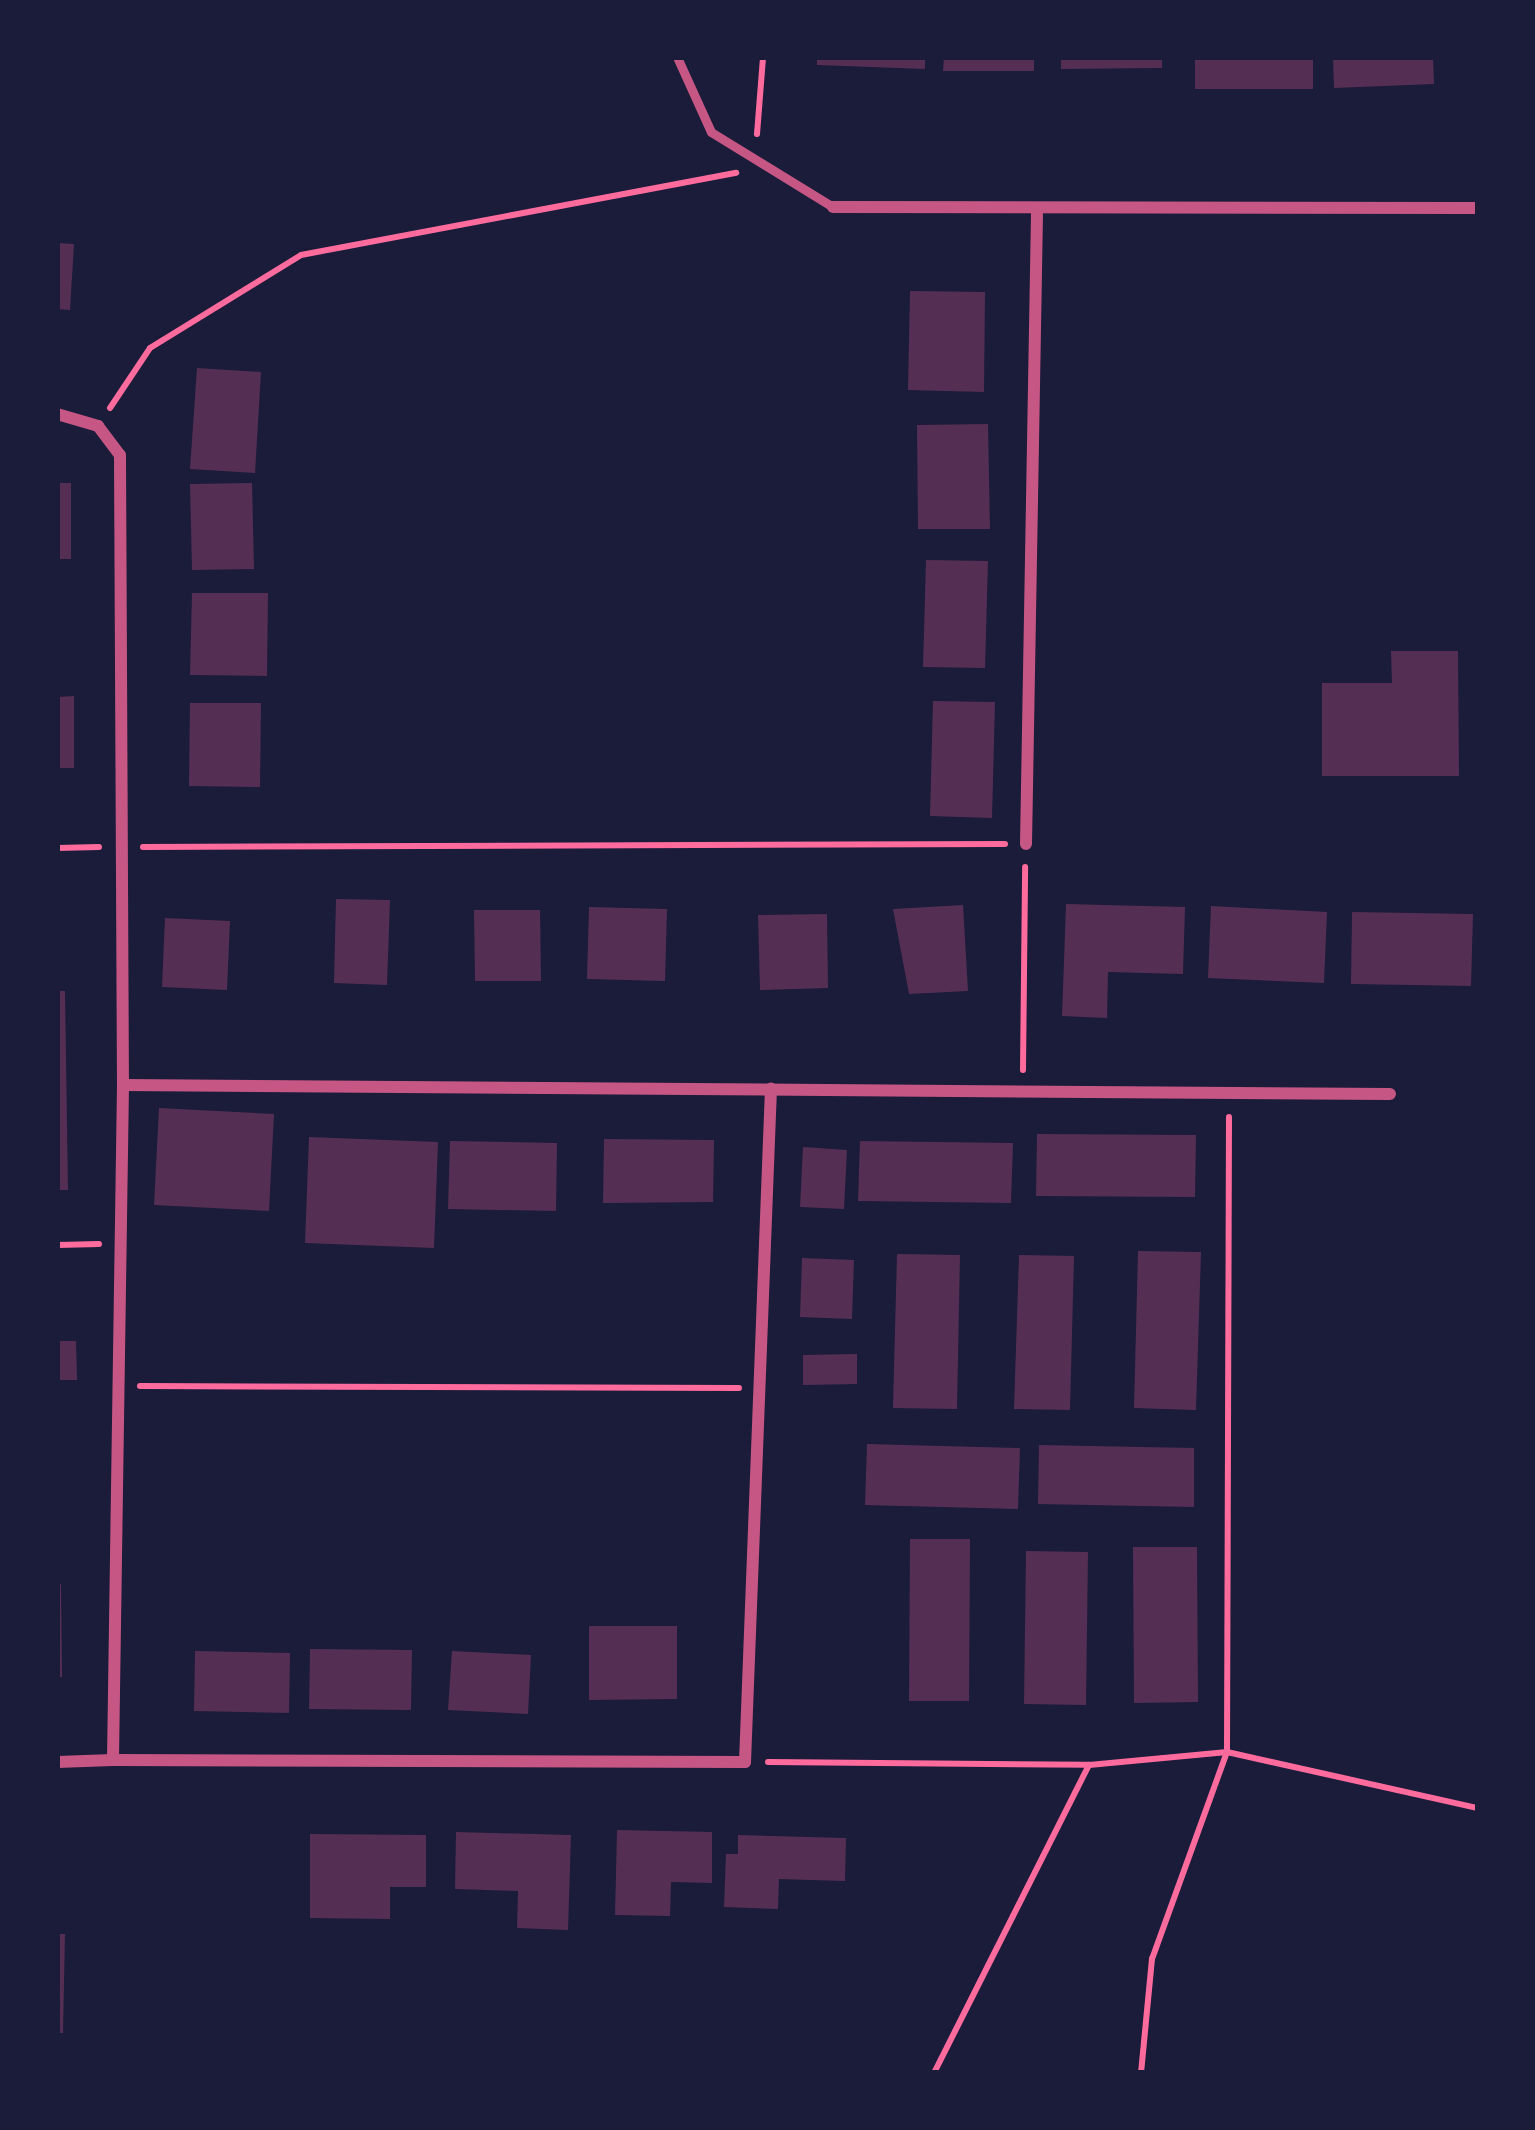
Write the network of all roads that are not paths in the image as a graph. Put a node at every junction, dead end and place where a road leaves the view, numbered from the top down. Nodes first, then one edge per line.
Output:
1 (677, 57) edge
2 (833, 207) joint
3 (1478, 208) edge
4 (1037, 211) junction
5 (57, 414) edge
6 (1026, 844) road end
7 (123, 1085) junction
8 (771, 1089) junction
9 (1390, 1094) dead end
10 (113, 1760) junction
11 (57, 1762) edge

1 - 2 lane
2 - 4 street
3 - 4 street
4 - 6 street
5 - 7 street
7 - 8 street
7 - 10 street
8 - 9 street
8 - 10 street
10 - 11 street

